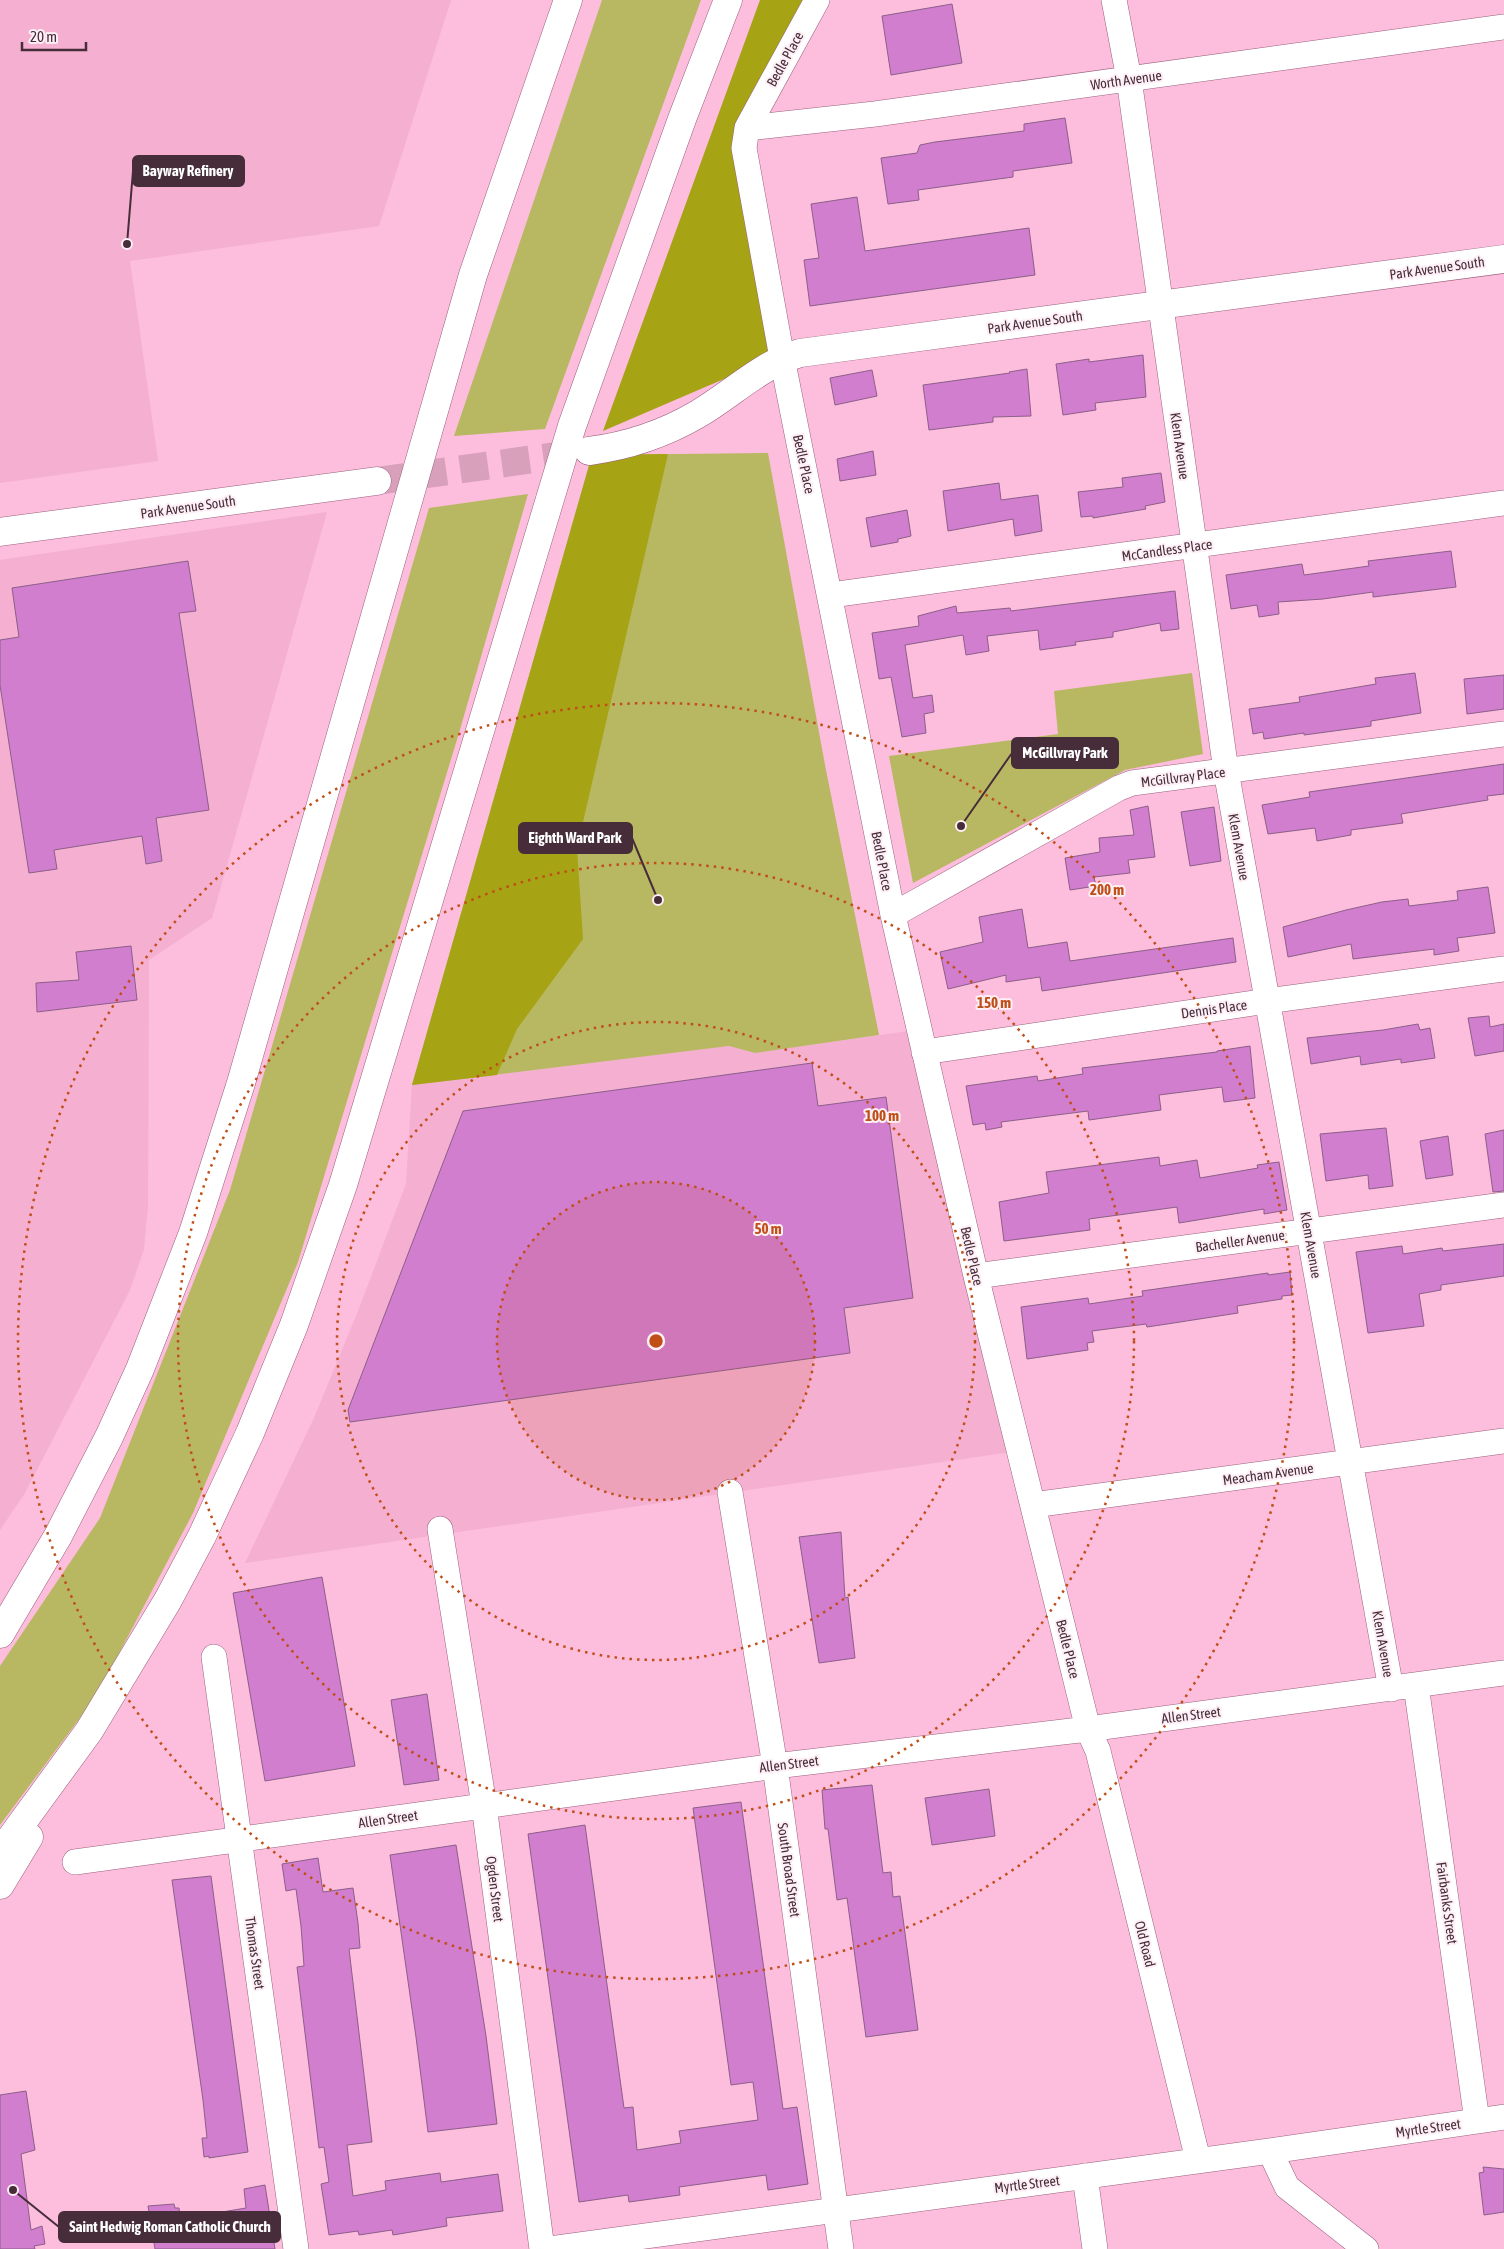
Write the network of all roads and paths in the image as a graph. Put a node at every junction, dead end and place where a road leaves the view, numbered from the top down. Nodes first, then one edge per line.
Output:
1 (568, 0) edge
2 (728, 0) edge
3 (816, 0) edge
4 (1114, 0) edge
5 (1504, 27) edge
6 (1129, 79) junction
7 (747, 128) junction
8 (1504, 259) edge
9 (1161, 305) junction
10 (782, 358) junction
11 (589, 451) tunnel mouth
12 (377, 481) tunnel mouth
13 (1504, 503) edge
14 (0, 532) edge
15 (1194, 546) junction
16 (831, 595) junction
17 (1504, 734) edge
18 (1226, 771) junction
19 (893, 914) junction
20 (1504, 969) edge
21 (1267, 1001) junction
22 (924, 1052) junction
23 (1504, 1205) edge
24 (1308, 1232) junction
25 (976, 1276) junction
26 (1504, 1441) edge
27 (1350, 1463) junction
28 (730, 1492) dead end
29 (1033, 1505) junction
30 (440, 1529) dead end
31 (0, 1634) edge
32 (214, 1657) dead end
33 (1504, 1674) edge
34 (1416, 1685) junction
35 (1391, 1689) junction
36 (1088, 1729) junction
37 (89, 1731) junction
38 (775, 1766) junction
39 (484, 1805) junction
40 (240, 1839) junction
41 (0, 1853) edge
42 (75, 1862) dead end
43 (0, 1885) edge
44 (1504, 2117) edge
45 (1477, 2121) junction
46 (1270, 2151) junction
47 (1198, 2160) junction
48 (1085, 2176) junction
49 (835, 2209) junction
50 (296, 2249) edge
51 (542, 2249) edge
52 (550, 2249) edge
53 (841, 2249) edge
54 (1095, 2249) edge
55 (1366, 2249) edge

1 - 31 main road
2 - 37 main road
3 - 7 street, Bedle Place
4 - 6 street, Klem Avenue
5 - 6 street, Worth Avenue
6 - 7 street, Worth Avenue
6 - 9 street, Klem Avenue
7 - 10 street, Bedle Place
8 - 9 main road, Park Avenue South
9 - 10 main road, Park Avenue South
9 - 15 street, Klem Avenue
10 - 11 main road, Park Avenue South
10 - 16 street, Bedle Place
12 - 14 main road, Park Avenue South
13 - 15 street, McCandless Place
15 - 16 street, McCandless Place
15 - 18 street, Klem Avenue
16 - 19 street, Bedle Place
17 - 18 street, McGillvray Place
18 - 19 street, McGillvray Place
18 - 21 street, Klem Avenue
19 - 22 street, Bedle Place
20 - 21 street, Dennis Place
21 - 22 street, Dennis Place
21 - 24 street, Klem Avenue
22 - 25 street, Bedle Place
23 - 24 street, Bacheller Avenue
24 - 25 street, Bacheller Avenue
24 - 27 street, Klem Avenue
25 - 29 street, Bedle Place
26 - 27 street, Meacham Avenue
27 - 29 street, Meacham Avenue
27 - 35 street, Klem Avenue
28 - 38 street, South Broad Street
29 - 36 street, Bedle Place
30 - 39 street, Ogden Street
32 - 40 street, Thomas Street
33 - 34 street, Allen Street
34 - 35 street, Allen Street
34 - 45 street, Fairbanks Street
35 - 36 street, Allen Street
36 - 38 street, Allen Street
36 - 47 street, Old Road
37 - 41 main road
37 - 43 main road
38 - 39 street, Allen Street
38 - 49 street, South Broad Street
39 - 40 street, Allen Street
39 - 51 street, Ogden Street
40 - 42 street, Allen Street
40 - 50 street, Thomas Street
44 - 45 street, Myrtle Street
45 - 46 street, Myrtle Street
46 - 47 street, Myrtle Street
46 - 55 street
47 - 48 street, Myrtle Street
48 - 49 street, Myrtle Street
48 - 54 street
49 - 52 street, Myrtle Street
49 - 53 street, South Broad Street

